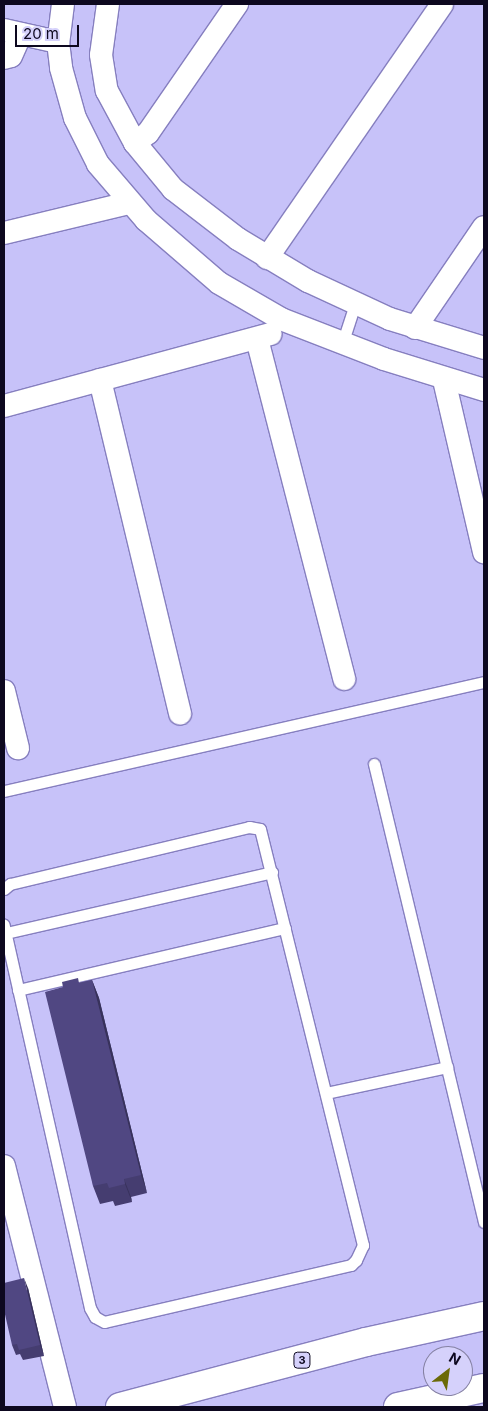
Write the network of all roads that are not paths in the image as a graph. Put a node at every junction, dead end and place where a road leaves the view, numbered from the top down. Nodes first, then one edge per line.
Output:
1 (63, 4) edge
2 (108, 4) edge
3 (237, 4) edge
4 (442, 4) edge
5 (12, 32) edge
6 (58, 42) junction
7 (4, 58) edge
8 (135, 143) junction
9 (129, 203) junction
10 (484, 227) edge
11 (4, 233) edge
12 (267, 258) junction
13 (355, 304) junction
14 (281, 319) junction
15 (415, 328) junction
16 (257, 338) junction
17 (342, 344) junction
18 (484, 348) edge
19 (100, 380) junction
20 (444, 380) junction
21 (484, 390) edge
22 (4, 406) edge
23 (484, 552) edge
24 (344, 679) dead end
25 (484, 682) edge
26 (4, 691) edge
27 (180, 714) dead end
28 (18, 748) dead end
29 (374, 764) dead end
30 (4, 791) edge
31 (272, 872) junction
32 (4, 889) edge
33 (285, 928) junction
34 (5, 929) edge
35 (18, 990) junction
36 (447, 1067) junction
37 (326, 1093) junction
38 (4, 1166) edge
39 (484, 1222) edge
40 (484, 1316) edge
41 (484, 1388) edge
42 (65, 1407) edge
43 (120, 1407) edge
44 (398, 1407) edge

1 - 6 street
2 - 8 street
3 - 8 street
4 - 12 street
5 - 6 street
5 - 7 street
6 - 9 street
8 - 12 street
9 - 11 street
9 - 14 street
10 - 15 street
12 - 13 street
13 - 15 street
13 - 17 lane
14 - 16 street
14 - 17 street
15 - 18 street
16 - 19 street
16 - 24 street
17 - 20 street
19 - 22 street
19 - 27 street
20 - 21 street
20 - 23 street
25 - 30 lane
26 - 28 street
29 - 36 lane
31 - 32 lane
31 - 33 lane
31 - 34 lane
33 - 35 lane
33 - 37 lane
34 - 35 lane
35 - 37 lane
36 - 37 lane
36 - 39 lane
38 - 42 street
40 - 43 highway, 3
41 - 44 highway

